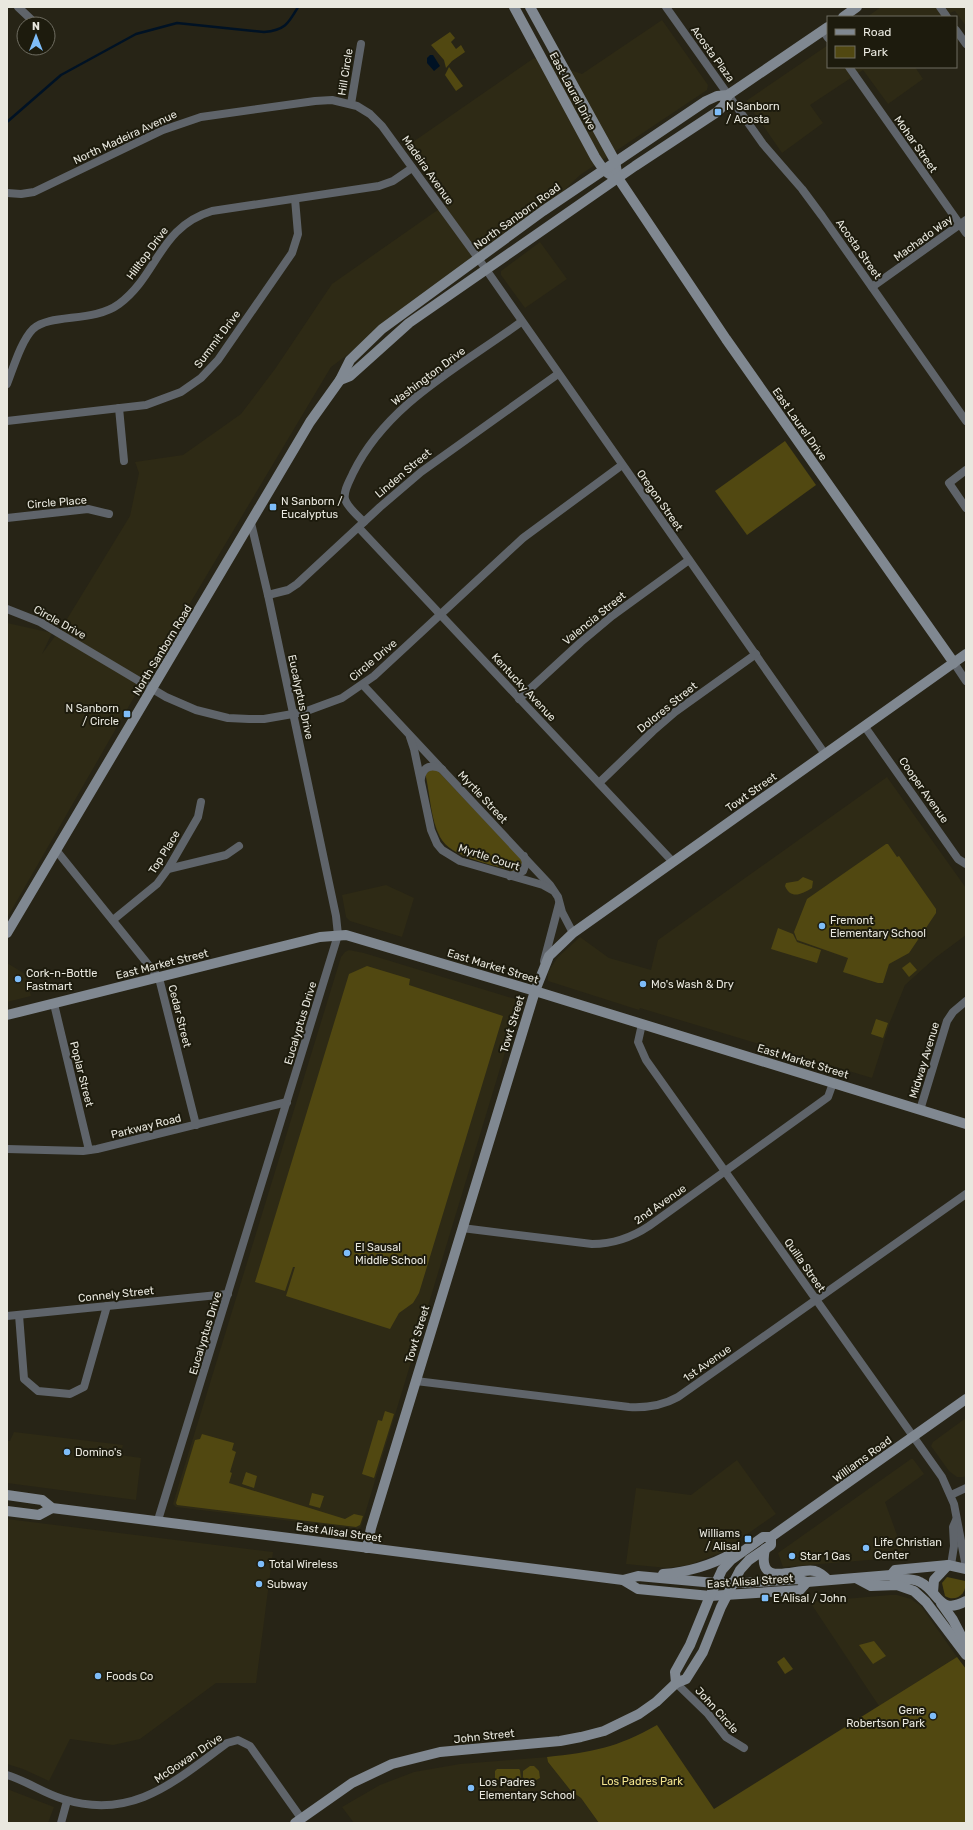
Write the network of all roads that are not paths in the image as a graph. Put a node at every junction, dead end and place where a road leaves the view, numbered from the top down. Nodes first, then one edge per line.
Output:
1 (18, 7) edge
2 (514, 7) edge
3 (530, 7) edge
4 (666, 7) edge
5 (858, 7) edge
6 (940, 7) edge
7 (28, 16) edge
8 (844, 16) edge
9 (946, 16) edge
10 (957, 31) edge
11 (826, 32) edge
12 (361, 44) dead end
13 (966, 44) edge
14 (850, 68) edge
15 (728, 95) junction
16 (351, 104) junction
17 (615, 161) junction
18 (412, 168) junction
19 (603, 169) junction
20 (618, 178) junction
21 (7, 192) edge
22 (295, 199) junction
23 (963, 222) edge
24 (966, 233) edge
25 (478, 258) junction
26 (486, 270) junction
27 (872, 287) junction
28 (521, 322) junction
29 (558, 374) junction
30 (340, 380) junction
31 (7, 384) edge
32 (119, 408) junction
33 (7, 421) edge
34 (966, 422) edge
35 (124, 461) dead end
36 (622, 465) junction
37 (966, 470) edge
38 (966, 508) edge
39 (109, 514) dead end
40 (7, 518) edge
41 (251, 522) junction
42 (361, 525) junction
43 (689, 560) junction
44 (268, 595) junction
45 (7, 609) edge
46 (440, 614) junction
47 (756, 654) junction
48 (966, 654) edge
49 (954, 663) junction
50 (966, 680) edge
51 (363, 685) junction
52 (152, 689) junction
53 (520, 699) junction
54 (294, 714) junction
55 (866, 727) junction
56 (408, 733) junction
57 (825, 754) junction
58 (444, 771) junction
59 (421, 781) junction
60 (599, 783) junction
61 (202, 802) dead end
62 (239, 846) dead end
63 (56, 850) junction
64 (524, 855) junction
65 (673, 862) junction
66 (966, 864) edge
67 (168, 869) junction
68 (509, 876) junction
69 (555, 892) junction
70 (559, 903) junction
71 (113, 920) junction
72 (7, 933) edge
73 (573, 933) junction
74 (338, 935) junction
75 (540, 975) junction
76 (159, 978) junction
77 (535, 991) junction
78 (966, 1001) edge
79 (54, 1004) junction
80 (7, 1015) edge
81 (642, 1024) junction
82 (833, 1083) junction
83 (287, 1102) junction
84 (920, 1110) junction
85 (966, 1124) edge
86 (196, 1125) junction
87 (7, 1150) edge
88 (89, 1150) junction
89 (725, 1171) junction
90 (966, 1194) edge
91 (462, 1228) junction
92 (228, 1294) junction
93 (816, 1300) junction
94 (107, 1306) junction
95 (19, 1315) junction
96 (7, 1316) edge
97 (416, 1381) junction
98 (966, 1399) edge
99 (912, 1437) junction
100 (966, 1488) edge
101 (7, 1495) edge
102 (951, 1495) junction
103 (52, 1508) junction
104 (7, 1511) edge
105 (158, 1520) junction
106 (956, 1520) junction
107 (771, 1537) junction
108 (367, 1548) junction
109 (765, 1549) junction
110 (744, 1550) junction
111 (949, 1565) junction
112 (966, 1568) edge
113 (891, 1575) junction
114 (638, 1576) junction
115 (856, 1578) junction
116 (623, 1580) junction
117 (828, 1580) junction
118 (807, 1582) junction
119 (716, 1583) junction
120 (732, 1584) junction
121 (932, 1592) junction
122 (710, 1596) junction
123 (726, 1596) junction
124 (966, 1601) edge
125 (941, 1603) junction
126 (966, 1645) edge
127 (966, 1655) edge
128 (676, 1682) junction
129 (744, 1748) dead end
130 (7, 1775) edge
131 (68, 1801) junction
132 (298, 1821) edge
133 (61, 1823) edge

1 - 7 street
2 - 19 main road, East Laurel Drive
3 - 17 main road, East Laurel Drive
4 - 15 street, Acosta Plaza
5 - 8 main road
6 - 9 street
10 - 13 street
11 - 15 main road, North Sanborn Road
12 - 16 street, Hill Circle
14 - 23 street, Mohar Street
15 - 17 main road, North Sanborn Road
15 - 20 main road, North Sanborn Road
15 - 27 street, Acosta Street
16 - 18 street, Madeira Avenue
16 - 21 street, North Madeira Avenue
17 - 19 main road, North Sanborn Road
17 - 20 main road, East Laurel Drive
18 - 22 street, Hilltop Drive
18 - 25 street, Madeira Avenue
19 - 20 main road, East Laurel Drive
19 - 25 main road, North Sanborn Road
20 - 26 main road, North Sanborn Road
20 - 49 main road, East Laurel Drive
22 - 31 street, Hilltop Drive
22 - 32 street, Summit Drive
23 - 24 street, Mohar Street
23 - 27 street, Machado Way
25 - 26 street, Oregon Street
25 - 30 main road, North Sanborn Road
26 - 28 street, Oregon Street
26 - 30 main road, North Sanborn Road
27 - 34 street, Acosta Street
28 - 29 street, Oregon Street
28 - 42 street, Washington Drive
29 - 36 street, Oregon Street
29 - 42 street, Linden Street
30 - 41 main road, North Sanborn Road
32 - 33 street, Summit Drive
32 - 35 street
36 - 43 street, Oregon Street
36 - 46 street, Circle Drive
37 - 38 street
39 - 40 street, Circle Place
41 - 44 street, Eucalyptus Drive
41 - 52 main road, North Sanborn Road
42 - 44 street, Linden Street
42 - 46 street, Kentucky Avenue
43 - 47 street, Oregon Street
43 - 53 street, Valencia Street
44 - 54 street, Eucalyptus Drive
45 - 52 street, Circle Drive
46 - 51 street, Circle Drive
46 - 53 street, Kentucky Avenue
47 - 57 street, Oregon Street
47 - 60 street, Dolores Street
48 - 49 main road, Towt Street
49 - 50 street, East Laurel Drive
49 - 55 main road, Towt Street
51 - 54 street, Circle Drive
51 - 56 street, Myrtle Street
52 - 54 street, Circle Drive
52 - 63 main road, North Sanborn Road
53 - 60 street, Kentucky Avenue
54 - 74 street, Eucalyptus Drive
55 - 57 main road, Towt Street
55 - 66 street, Cooper Avenue
56 - 58 street, Myrtle Street
56 - 59 street, Myrtle Court
57 - 65 main road, Towt Street
58 - 59 street
58 - 64 street, Myrtle Street
59 - 68 street, Myrtle Court
60 - 65 street, Kentucky Avenue
61 - 67 street, Top Place
62 - 67 street
63 - 71 street, Cedar Street
63 - 72 main road, North Sanborn Road
64 - 68 street
64 - 69 street, Myrtle Street
65 - 73 main road, Towt Street
67 - 71 street, Top Place
68 - 69 street, Myrtle Court
69 - 70 street, Myrtle Street
70 - 73 street, Myrtle Street
70 - 75 street
71 - 76 street, Cedar Street
73 - 75 main road, Towt Street
74 - 76 main road, East Market Street
74 - 77 main road, East Market Street
74 - 83 street, Eucalyptus Drive
75 - 77 main road, Towt Street
76 - 79 main road, East Market Street
76 - 86 street, Cedar Street
77 - 81 main road, East Market Street
77 - 91 main road, Towt Street
78 - 84 street, Midway Avenue
79 - 80 main road, East Market Street
79 - 88 street, Poplar Street
81 - 82 main road, East Market Street
81 - 89 street, Quilla Street
82 - 84 main road, East Market Street
82 - 89 street, 2nd Avenue
83 - 86 street, Parkway Road
83 - 92 street, Eucalyptus Drive
84 - 85 main road, East Market Street
86 - 88 street, Parkway Road
87 - 88 street, Parkway Road
89 - 91 street, 2nd Avenue
89 - 93 street, Quilla Street
90 - 93 street, 1st Avenue
91 - 97 main road, Towt Street
92 - 94 street, Connely Street
92 - 105 street, Eucalyptus Drive
93 - 97 street, 1st Avenue
93 - 99 street, Quilla Street
94 - 95 street, Connely Street
94 - 95 street
95 - 96 street, Connely Street
97 - 108 main road, Towt Street
98 - 99 main road, Williams Road
99 - 102 street, Quilla Street
99 - 107 main road, Williams Road
100 - 102 street
101 - 103 main road, East Alisal Street
102 - 106 street, Quilla Street
103 - 104 main road, East Alisal Street
103 - 105 main road, East Alisal Street
105 - 108 main road, East Alisal Street
106 - 111 street, Quilla Street
106 - 112 street, Quilla Street
107 - 109 main road, Williams Road
107 - 110 main road, Williams Road
108 - 116 main road, East Alisal Street
109 - 117 main road
109 - 120 main road, Williams Road
110 - 114 main road
110 - 119 main road, Williams Road
111 - 112 main road, East Alisal Street
111 - 113 main road, East Alisal Street
111 - 121 main road
113 - 115 main road, East Alisal Street
113 - 121 main road, East Alisal Street
114 - 116 main road, East Alisal Street
114 - 119 main road, East Alisal Street
115 - 117 main road, East Alisal Street
115 - 127 main road
116 - 122 main road, East Alisal Street
117 - 118 main road, East Alisal Street
118 - 120 main road, East Alisal Street
118 - 123 main road, East Alisal Street
119 - 120 main road, East Alisal Street
119 - 122 main road, Williams Road
120 - 123 main road, Williams Road
121 - 125 main road, East Alisal Street
122 - 123 main road, East Alisal Street
122 - 128 main road
123 - 128 main road, John Street
124 - 125 main road
125 - 126 main road, East Alisal Street
128 - 129 street, John Circle
128 - 132 main road, John Street
130 - 131 street, McGowan Drive
131 - 132 street, McGowan Drive
131 - 133 street

